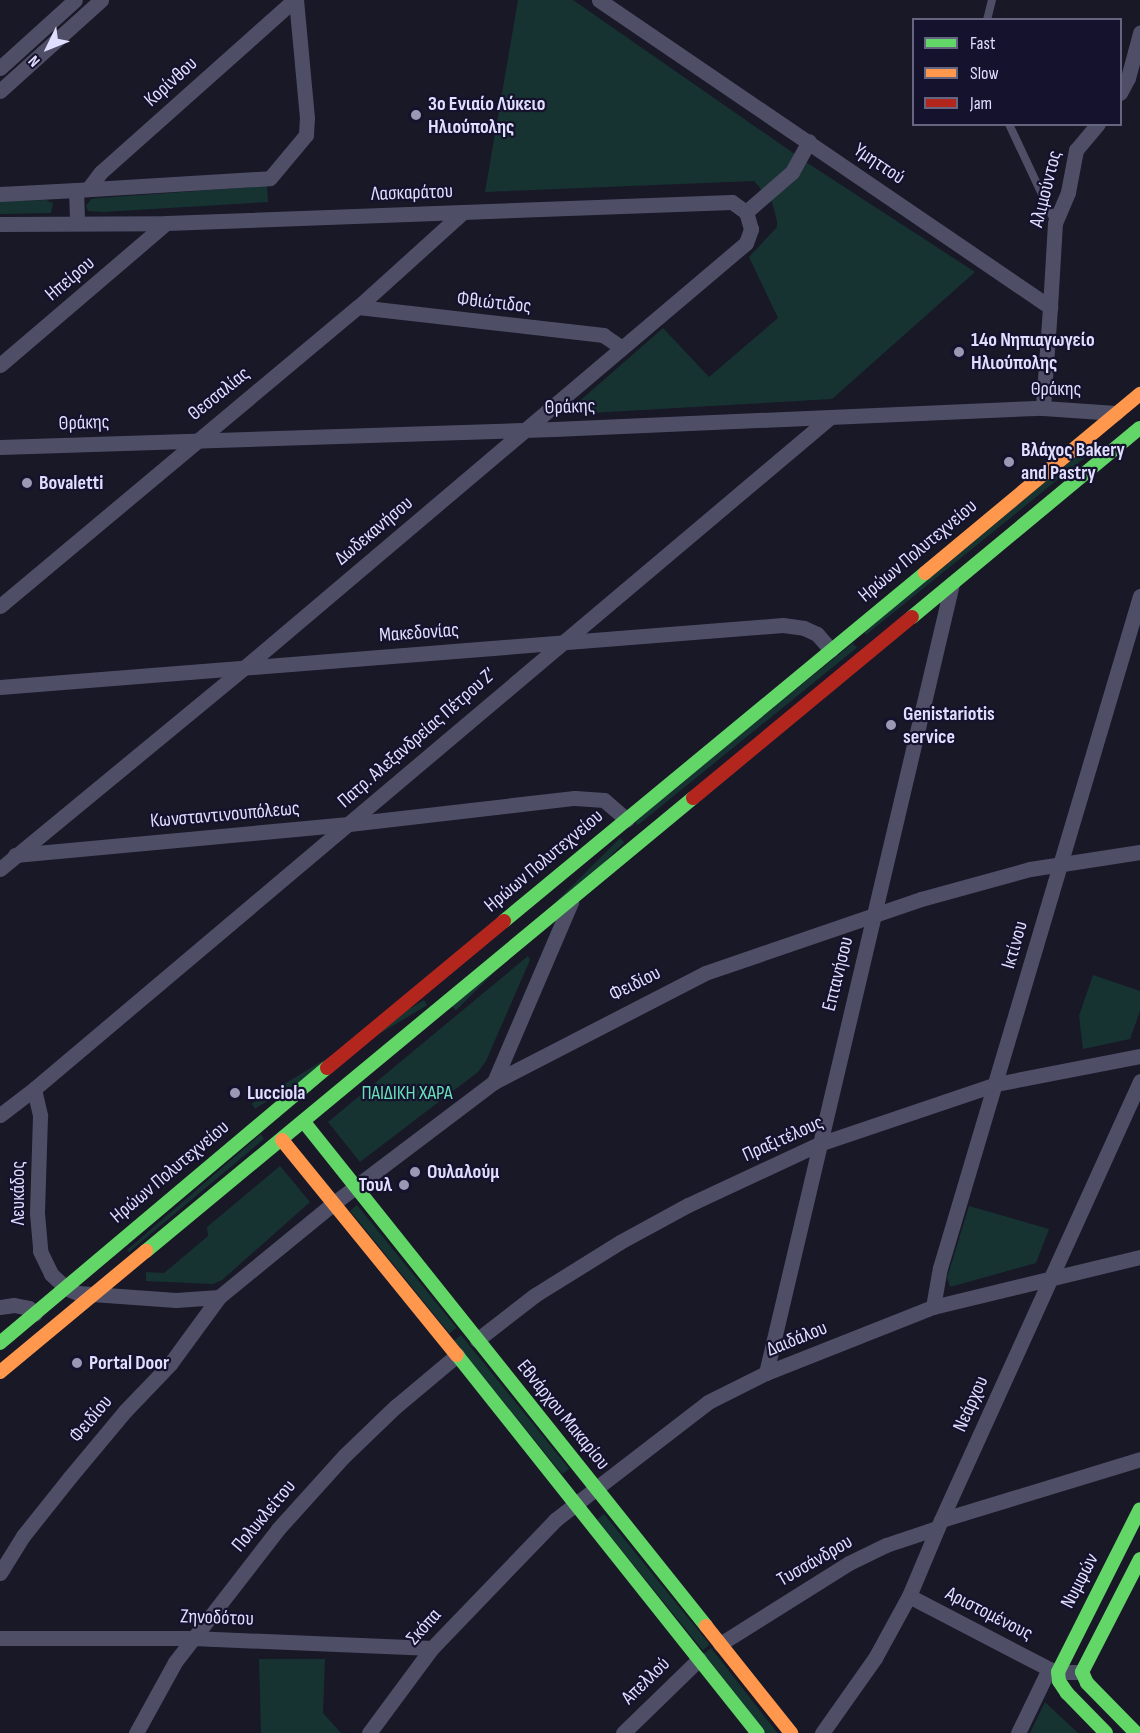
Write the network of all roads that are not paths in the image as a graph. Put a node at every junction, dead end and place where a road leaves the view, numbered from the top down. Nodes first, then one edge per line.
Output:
1 (75, 0) edge
2 (101, 0) edge
3 (599, 0) edge
4 (992, 0) edge
5 (296, 2) edge
6 (988, 18) edge
7 (1140, 33) edge
8 (0, 68) edge
9 (1122, 89) edge
10 (0, 91) edge
11 (1010, 126) edge
12 (1096, 126) edge
13 (809, 141) junction
14 (82, 190) junction
15 (0, 194) edge
16 (746, 212) junction
17 (462, 213) junction
18 (76, 223) junction
19 (166, 223) junction
20 (1055, 223) junction
21 (0, 224) edge
22 (358, 307) junction
23 (1050, 307) junction
24 (622, 348) junction
25 (0, 365) edge
26 (1140, 394) edge
27 (1140, 407) edge
28 (1043, 408) junction
29 (1116, 413) junction
30 (828, 419) junction
31 (1140, 428) edge
32 (527, 430) junction
33 (195, 441) junction
34 (0, 447) edge
35 (952, 584) junction
36 (1140, 596) edge
37 (0, 606) edge
38 (560, 644) junction
39 (831, 650) junction
40 (245, 667) junction
41 (0, 687) edge
42 (627, 819) junction
43 (349, 824) junction
44 (1140, 852) edge
45 (16, 855) junction
46 (0, 857) edge
47 (1061, 864) junction
48 (0, 868) edge
49 (571, 902) junction
50 (874, 915) junction
51 (1140, 1056) edge
52 (1140, 1081) edge
53 (494, 1082) junction
54 (996, 1084) junction
55 (34, 1089) junction
56 (0, 1097) edge
57 (20, 1099) junction
58 (0, 1115) edge
59 (304, 1122) junction
60 (282, 1140) junction
61 (819, 1144) junction
62 (356, 1186) junction
63 (334, 1203) junction
64 (1140, 1257) edge
65 (1049, 1279) junction
66 (66, 1288) junction
67 (95, 1293) junction
68 (219, 1297) junction
69 (0, 1307) edge
70 (933, 1307) junction
71 (35, 1314) junction
72 (477, 1340) junction
73 (0, 1343) edge
74 (457, 1354) junction
75 (0, 1372) edge
76 (766, 1373) junction
77 (1140, 1459) edge
78 (595, 1486) junction
79 (573, 1504) junction
80 (1140, 1509) edge
81 (939, 1524) junction
82 (520, 1557) joint
83 (1140, 1559) edge
84 (0, 1573) edge
85 (909, 1596) junction
86 (0, 1638) edge
87 (192, 1638) junction
88 (720, 1644) junction
89 (432, 1648) junction
90 (699, 1659) junction
91 (1054, 1671) junction
92 (1082, 1672) junction
93 (136, 1733) edge
94 (369, 1733) edge
95 (623, 1733) edge
96 (758, 1733) edge
97 (791, 1733) edge
98 (822, 1733) edge
99 (1018, 1733) edge
100 (1106, 1733) edge
101 (1136, 1733) edge

1 - 8 street
2 - 10 street
3 - 13 street, Υμηττού
4 - 6 lane
5 - 14 street, Κορίνθου
5 - 14 street
7 - 9 street
11 - 20 lane
12 - 20 street, Αλιμούντος
13 - 16 street
13 - 23 street, Υμηττού
14 - 15 street
14 - 18 street
16 - 17 street, Λασκαράτου
16 - 24 street, Δωδεκανήσου
17 - 19 street, Λασκαράτου
17 - 22 street, Θεσσαλίας
18 - 19 street, Λασκαράτου
18 - 21 street, Λασκαράτου
19 - 25 street, Ηπείρου
20 - 23 street, Αλιμούντος
22 - 24 street, Φθιώτιδος
22 - 33 street, Θεσσαλίας
23 - 28 street
24 - 32 street, Δωδεκανήσου
26 - 29 main road, Ηρώων Πολυτεχνείου
27 - 29 main road, Θράκης
28 - 29 street, Θράκης
28 - 30 street, Θράκης
29 - 39 main road, Ηρώων Πολυτεχνείου
30 - 32 street, Θράκης
30 - 38 street, Πατρ. Αλεξανδρείας Πέτρου Ζ’
31 - 35 main road
32 - 33 street, Θράκης
32 - 40 street, Δωδεκανήσου
33 - 34 street, Θράκης
33 - 37 street, Θεσσαλίας
35 - 49 main road
35 - 50 street, Επτανήσου
36 - 47 street, Ικτίνου
38 - 39 street, Μακεδονίας
38 - 40 street, Μακεδονίας
38 - 43 street, Πατρ. Αλεξανδρείας Πέτρου Ζ’
39 - 42 main road, Ηρώων Πολυτεχνείου
40 - 41 street, Μακεδονίας
40 - 45 street, Δωδεκανήσου
42 - 43 street, Κωνσταντινουπόλεως
42 - 66 main road, Ηρώων Πολυτεχνείου
43 - 45 street, Κωνσταντινουπόλεως
43 - 55 street, Πατρ. Αλεξανδρείας Πέτρου Ζ’
44 - 47 street, Φειδίου
45 - 46 street, Κωνσταντινουπόλεως
45 - 48 street, Δωδεκανήσου
47 - 50 street, Φειδίου
47 - 54 street, Ικτίνου
49 - 53 street
49 - 59 main road
50 - 53 street, Φειδίου
50 - 61 street, Επτανήσου
51 - 54 street, Πραξιτέλους
52 - 65 street, Νεάρχου
53 - 62 street, Φειδίου
54 - 61 street, Πραξιτέλους
54 - 70 street, Ικτίνου
55 - 57 street, Πατρ. Αλεξανδρείας Πέτρου Ζ’
55 - 66 street, Λευκάδος
56 - 57 street
57 - 58 street, Πατρ. Αλεξανδρείας Πέτρου Ζ’
59 - 60 main road
59 - 62 main road, Εθνάρχου Μακαρίου
60 - 63 main road
60 - 67 main road
61 - 72 street, Πραξιτέλους
61 - 76 street, Επτανήσου
62 - 63 street, Φειδίου
62 - 72 main road, Εθνάρχου Μακαρίου
63 - 68 street, Φειδίου
63 - 74 main road
64 - 65 street, Δαιδάλου
65 - 70 street, Δαιδάλου
65 - 81 street, Νεάρχου
66 - 67 street
66 - 71 main road, Ηρώων Πολυτεχνείου
67 - 68 street
67 - 75 main road
68 - 84 street, Φειδίου
69 - 71 street
70 - 76 street, Δαιδάλου
71 - 73 main road, Ηρώων Πολυτεχνείου
72 - 78 main road, Εθνάρχου Μακαρίου
74 - 79 main road
74 - 87 street, Πολυκλείτου
76 - 78 street, Δαιδάλου
77 - 81 street, Τυσσάνδρου
78 - 79 street, Δαιδάλου
78 - 88 main road, Εθνάρχου Μακαρίου
79 - 82 street, Δαιδάλου
79 - 90 main road
80 - 91 main road, Νυμφών
81 - 85 street, Νεάρχου
81 - 88 street, Τυσσάνδρου
82 - 89 street, Σκόπα
83 - 92 main road
85 - 91 street, Αριστομένους
85 - 98 street, Νεάρχου
86 - 87 street, Ζηνοδότου
87 - 89 street, Ζηνοδότου
87 - 93 street, Πολυκλείτου
88 - 97 main road, Εθνάρχου Μακαρίου
89 - 94 street, Σκόπα
90 - 95 street, Απελλού
90 - 96 main road
91 - 92 street
91 - 99 street, Νυμφών
91 - 100 main road
92 - 101 main road

